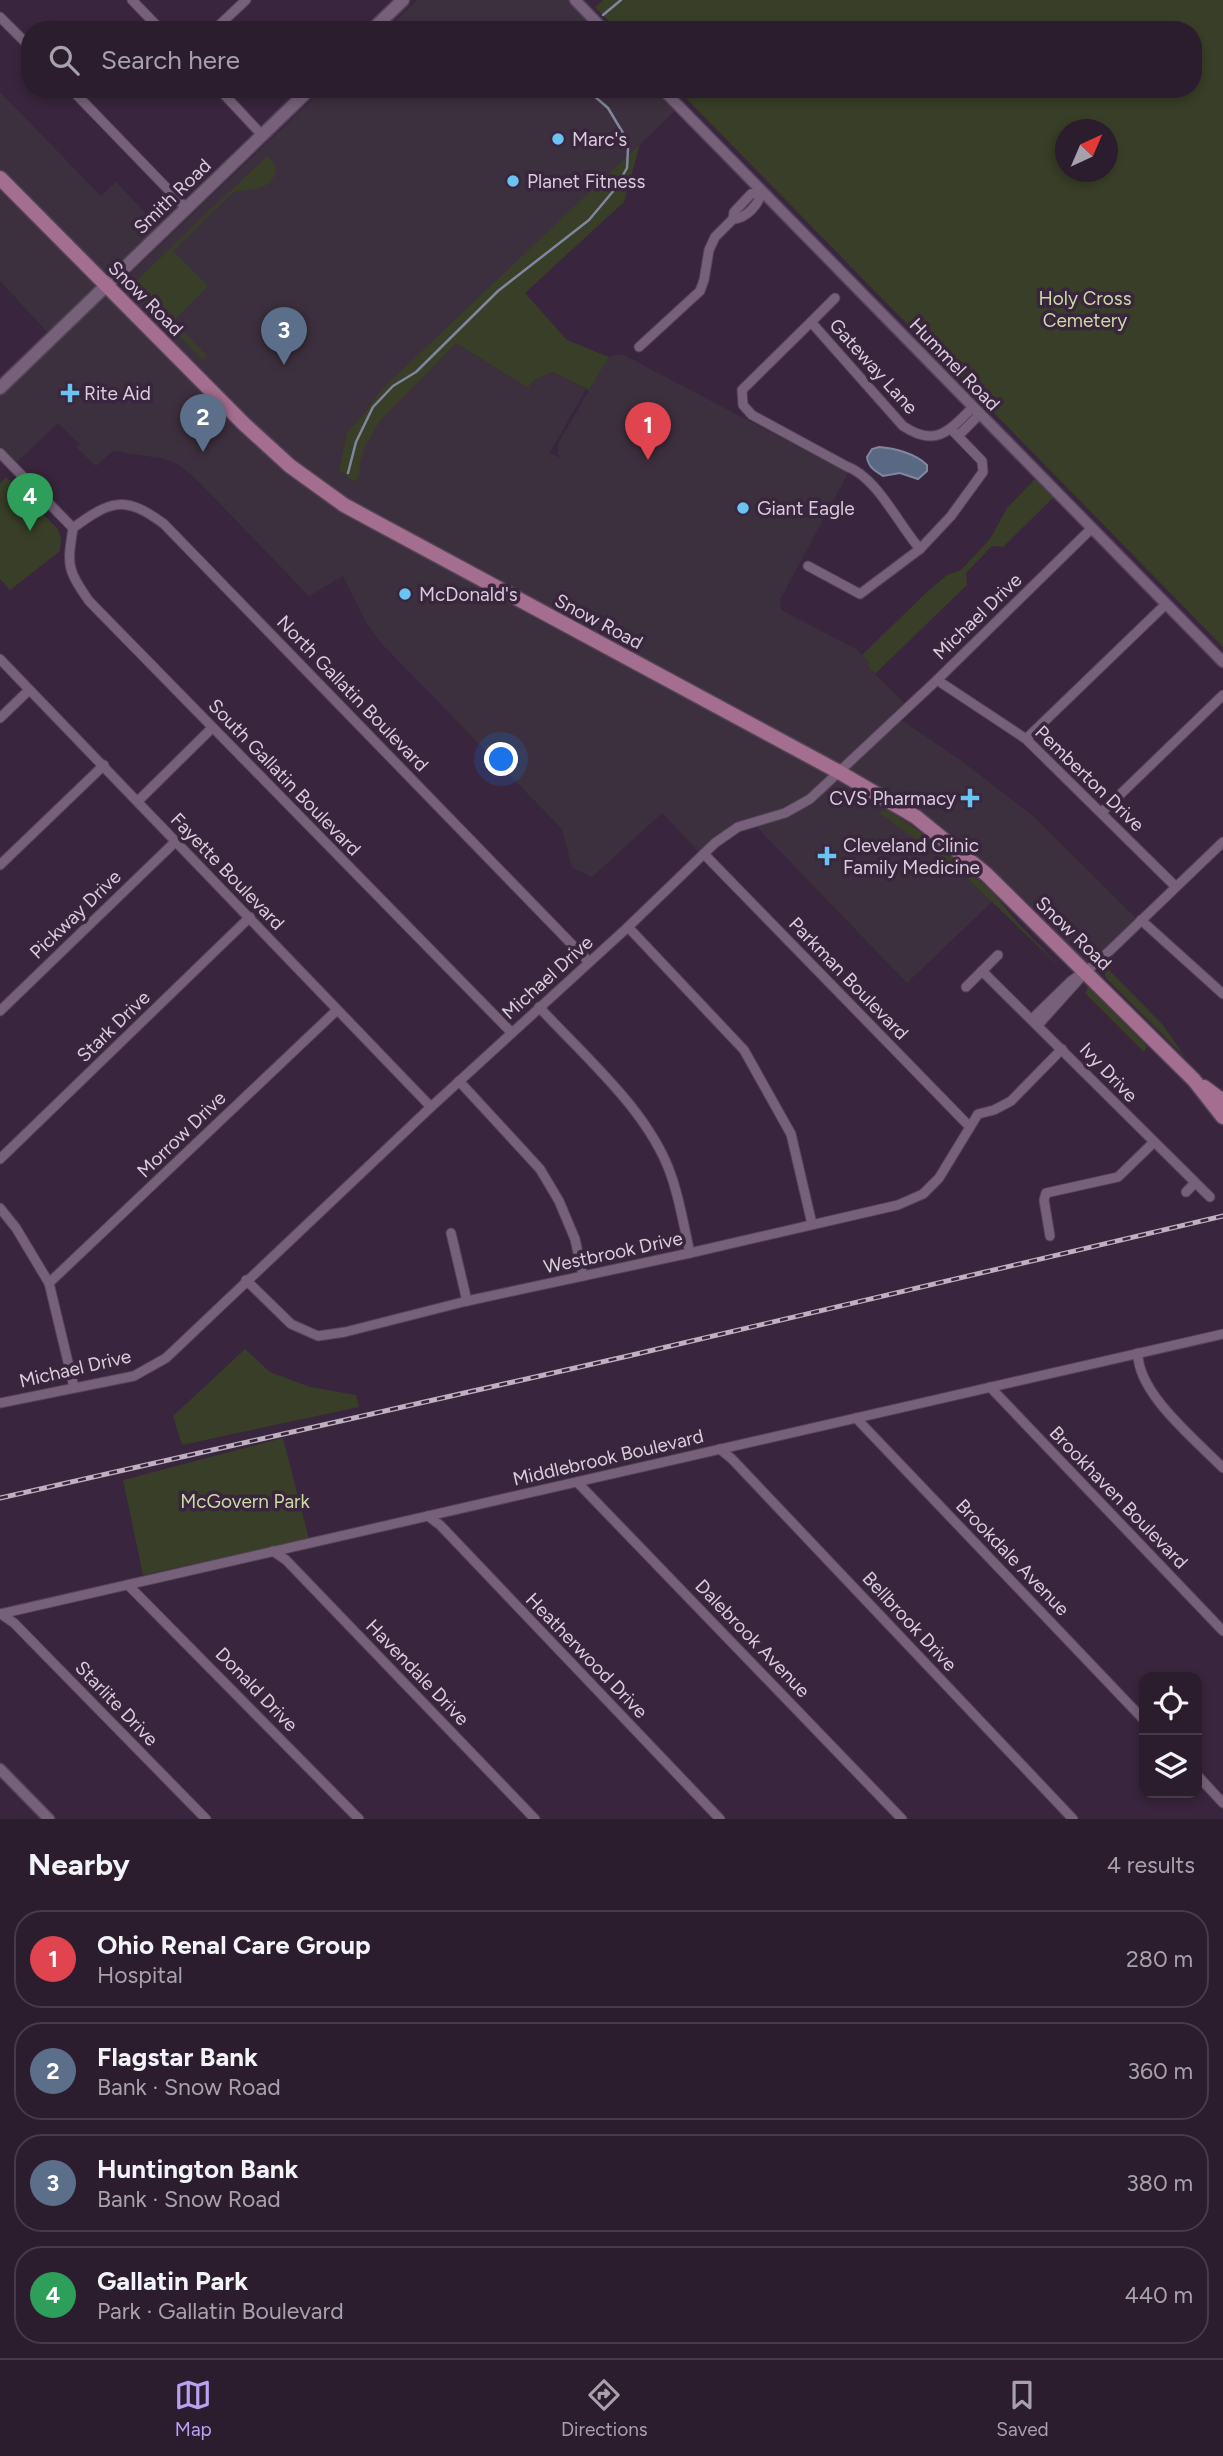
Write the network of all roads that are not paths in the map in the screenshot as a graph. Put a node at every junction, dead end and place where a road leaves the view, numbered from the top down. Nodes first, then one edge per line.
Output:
1 (132, 0) edge
2 (246, 0) edge
3 (403, 0) edge
4 (575, 0) edge
5 (0, 17) edge
6 (152, 21) edge
7 (224, 21) edge
8 (381, 21) edge
9 (595, 21) edge
10 (21, 38) edge
11 (80, 98) edge
12 (227, 98) edge
13 (301, 98) edge
14 (671, 98) edge
15 (262, 135) junction
16 (0, 178) edge
17 (762, 192) junction
18 (187, 209) junction
19 (107, 286) junction
20 (835, 298) dead end
21 (811, 322) junction
22 (639, 347) dead end
23 (1, 383) edge
24 (976, 411) junction
25 (954, 433) junction
26 (0, 453) edge
27 (73, 528) junction
28 (1092, 528) junction
29 (920, 549) junction
30 (808, 566) dead end
31 (1166, 604) junction
32 (0, 659) edge
33 (1223, 662) edge
34 (937, 680) junction
35 (29, 690) junction
36 (1223, 695) edge
37 (0, 718) edge
38 (212, 728) junction
39 (1026, 739) junction
40 (104, 765) junction
41 (839, 772) junction
42 (138, 801) junction
43 (1102, 812) junction
44 (175, 842) junction
45 (1223, 842) edge
46 (704, 854) junction
47 (0, 865) edge
48 (1176, 887) junction
49 (250, 917) junction
50 (1141, 920) junction
51 (628, 927) junction
52 (998, 955) dead end
53 (589, 962) junction
54 (982, 971) junction
55 (1086, 972) junction
56 (966, 987) dead end
57 (1222, 992) edge
58 (539, 1007) junction
59 (337, 1010) junction
60 (0, 1011) edge
61 (1035, 1022) junction
62 (512, 1033) junction
63 (1062, 1049) junction
64 (1194, 1080) junction
65 (459, 1081) junction
66 (1223, 1101) edge
67 (431, 1107) junction
68 (1223, 1117) edge
69 (969, 1126) junction
70 (1153, 1143) junction
71 (0, 1159) edge
72 (1195, 1183) junction
73 (1186, 1192) dead end
74 (1210, 1198) dead end
75 (0, 1208) edge
76 (812, 1224) junction
77 (451, 1233) dead end
78 (1050, 1236) dead end
79 (690, 1253) junction
80 (583, 1276) junction
81 (246, 1280) junction
82 (49, 1283) junction
83 (467, 1301) junction
84 (1223, 1334) edge
85 (1138, 1353) junction
86 (74, 1387) junction
87 (990, 1387) junction
88 (0, 1403) edge
89 (856, 1418) junction
90 (720, 1449) junction
91 (1223, 1468) edge
92 (577, 1482) junction
93 (428, 1516) junction
94 (273, 1551) junction
95 (128, 1585) junction
96 (0, 1614) edge
97 (1223, 1631) edge
98 (1139, 1715) edge
99 (0, 1769) edge
100 (1202, 1780) edge
101 (1223, 1802) edge
102 (49, 1819) edge
103 (206, 1819) edge
104 (359, 1819) edge
105 (535, 1819) edge
106 (720, 1819) edge
107 (902, 1819) edge
108 (1073, 1819) edge

1 - 6 street
2 - 7 street
3 - 8 main road
4 - 9 street
5 - 10 street
11 - 18 street
12 - 15 street
13 - 15 main road, Smith Road
14 - 17 street, Hummel Road
15 - 18 main road, Smith Road
16 - 19 main road, Snow Road
17 - 22 street
17 - 24 street, Hummel Road
18 - 19 main road, Smith Road
19 - 23 main road, Smith Road
19 - 41 main road, Snow Road
20 - 21 street, Gateway Lane
21 - 25 street, Gateway Lane
21 - 29 street, Gateway Lane
24 - 25 street
24 - 28 street, Hummel Road
25 - 29 street
26 - 27 street
27 - 38 street, South Gallatin Boulevard
27 - 53 street, North Gallatin Boulevard
28 - 31 street, Hummel Road
28 - 34 street, Michael Drive
29 - 30 street
31 - 33 street, Hummel Road
31 - 39 street
32 - 35 street, Fayette Boulevard
34 - 39 street, Pemberton Drive
34 - 41 street, Michael Drive
35 - 37 street
35 - 40 street, Fayette Boulevard
36 - 43 street
38 - 42 street
38 - 62 street, South Gallatin Boulevard
39 - 43 street, Pemberton Drive
40 - 42 street, Fayette Boulevard
40 - 47 street
41 - 46 street, Michael Drive
41 - 55 main road, Snow Road
42 - 44 street, Fayette Boulevard
43 - 48 street, Pemberton Drive
44 - 49 street, Fayette Boulevard
44 - 60 street, Pickway Drive
45 - 48 street
46 - 51 street, Michael Drive
46 - 69 street, Parkman Boulevard
48 - 50 street
49 - 59 street, Fayette Boulevard
49 - 71 street, Stark Drive
50 - 55 street
50 - 57 street
51 - 53 street, Michael Drive
51 - 76 street
52 - 54 street
53 - 58 street, Michael Drive
54 - 56 street
54 - 61 street, Ivy Drive
55 - 61 street
55 - 64 main road, Snow Road
58 - 62 street, Michael Drive
58 - 79 street
59 - 67 street, Fayette Boulevard
59 - 82 street, Morrow Drive
61 - 63 street, Ivy Drive
62 - 65 street, Michael Drive
63 - 69 street
63 - 70 street, Ivy Drive
64 - 66 main road, Snow Road
64 - 68 main road, Snow Road
65 - 67 street, Michael Drive
65 - 80 street
67 - 81 street, Michael Drive
69 - 76 street, Westbrook Drive
70 - 72 street, Ivy Drive
70 - 78 street
72 - 73 street
72 - 74 street, Ivy Drive
75 - 82 street
76 - 79 street, Westbrook Drive
77 - 83 street
79 - 80 street, Westbrook Drive
80 - 83 street, Westbrook Drive
81 - 83 street, Westbrook Drive
81 - 86 street, Michael Drive
82 - 86 street
84 - 85 street, Middlebrook Boulevard
85 - 87 street, Middlebrook Boulevard
85 - 91 street
86 - 88 street, Michael Drive
87 - 89 street, Middlebrook Boulevard
87 - 97 street, Brookhaven Boulevard
89 - 90 street, Middlebrook Boulevard
89 - 98 street, Brookdale Avenue
90 - 92 street, Middlebrook Boulevard
90 - 108 street, Bellbrook Drive
92 - 93 street, Middlebrook Boulevard
92 - 107 street, Dalebrook Avenue
93 - 94 street, Middlebrook Boulevard
93 - 106 street, Heatherwood Drive
94 - 95 street, Middlebrook Boulevard
94 - 105 street, Havendale Drive
95 - 96 street, Middlebrook Boulevard
95 - 104 street, Donald Drive
96 - 103 street, Starlite Drive
99 - 102 street
100 - 101 street

